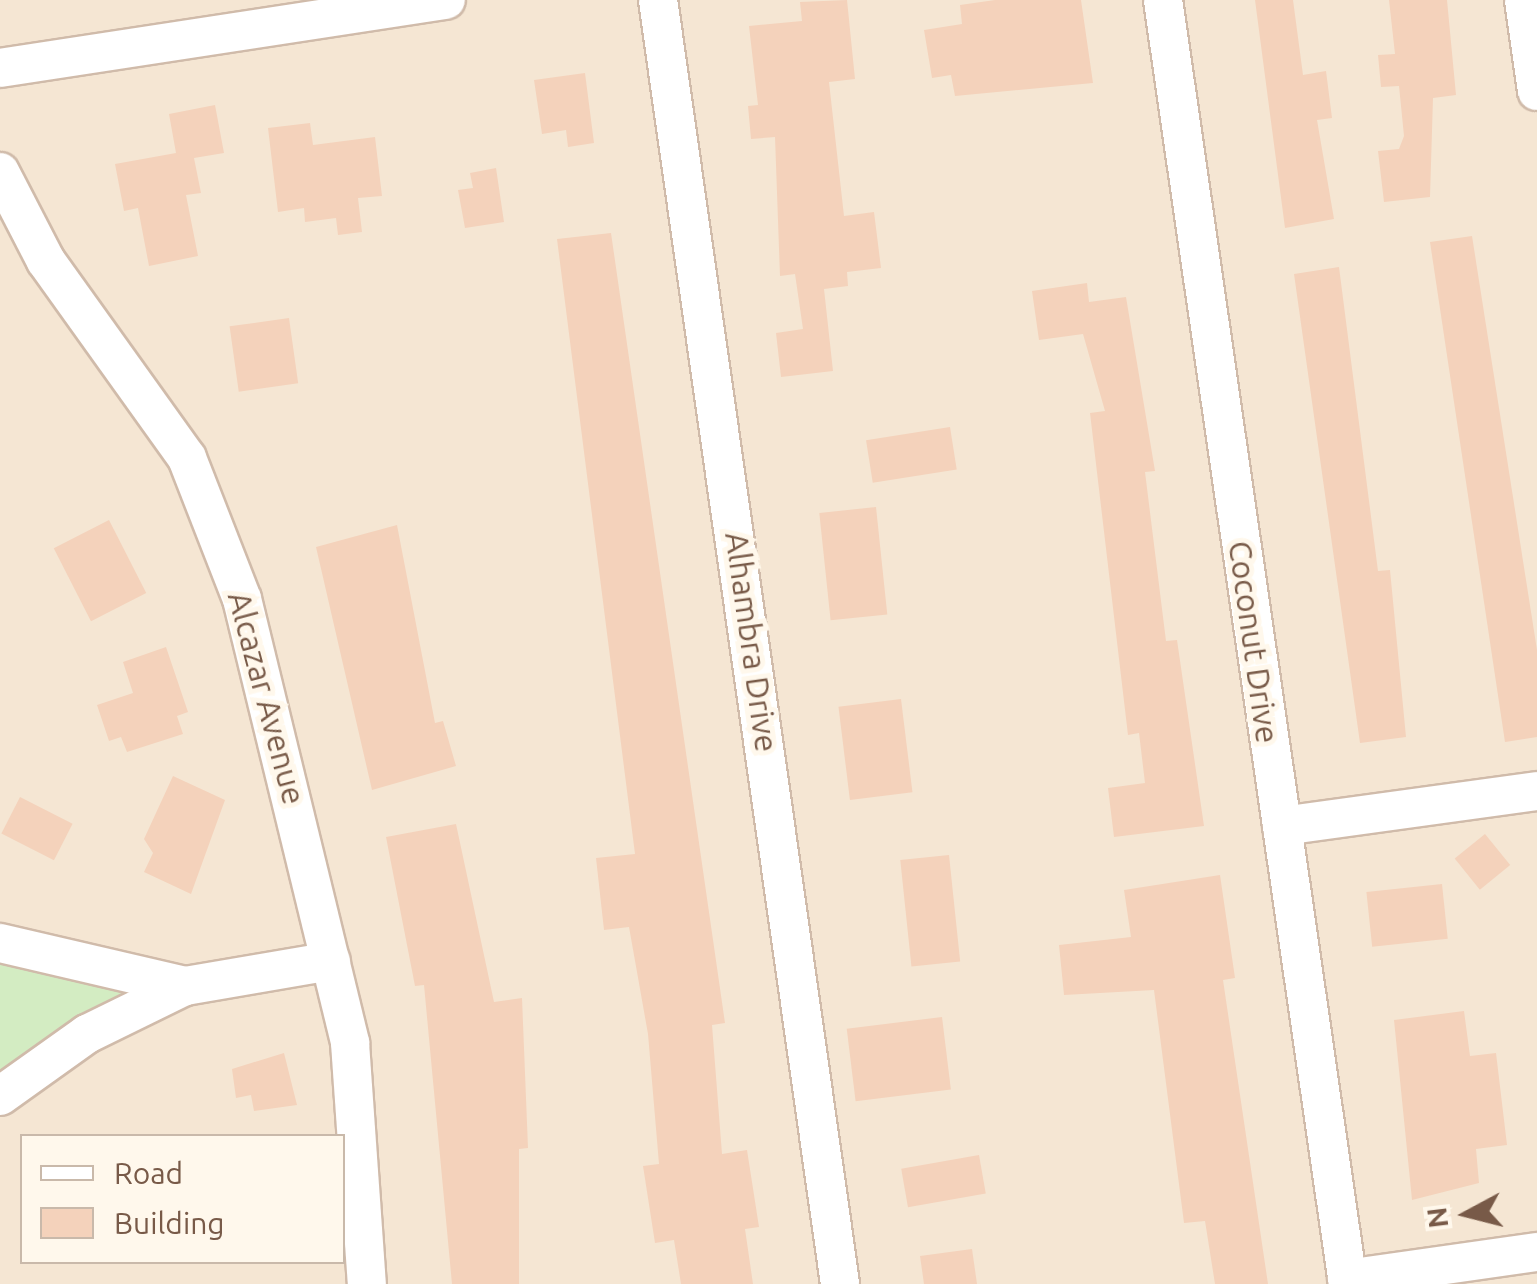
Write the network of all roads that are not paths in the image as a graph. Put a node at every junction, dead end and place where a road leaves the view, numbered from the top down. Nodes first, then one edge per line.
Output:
1 (658, 0) edge
2 (1164, 0) edge
3 (1524, 0) edge
4 (434, 1) edge
5 (0, 68) edge
6 (1537, 91) edge
7 (0, 172) edge
8 (1537, 792) edge
9 (1282, 826) junction
10 (0, 943) edge
11 (331, 962) junction
12 (185, 986) junction
13 (0, 1096) edge
14 (1537, 1252) edge
15 (1347, 1282) edge
16 (367, 1284) edge
17 (840, 1284) edge

1 - 17 street, Alhambra Drive
2 - 9 street, Coconut Drive
3 - 6 street
4 - 5 street
7 - 11 street, Alcazar Avenue
8 - 9 street
9 - 15 street, Coconut Drive
10 - 12 street
11 - 12 street
11 - 16 street, Alcazar Avenue
12 - 13 street
14 - 15 street

